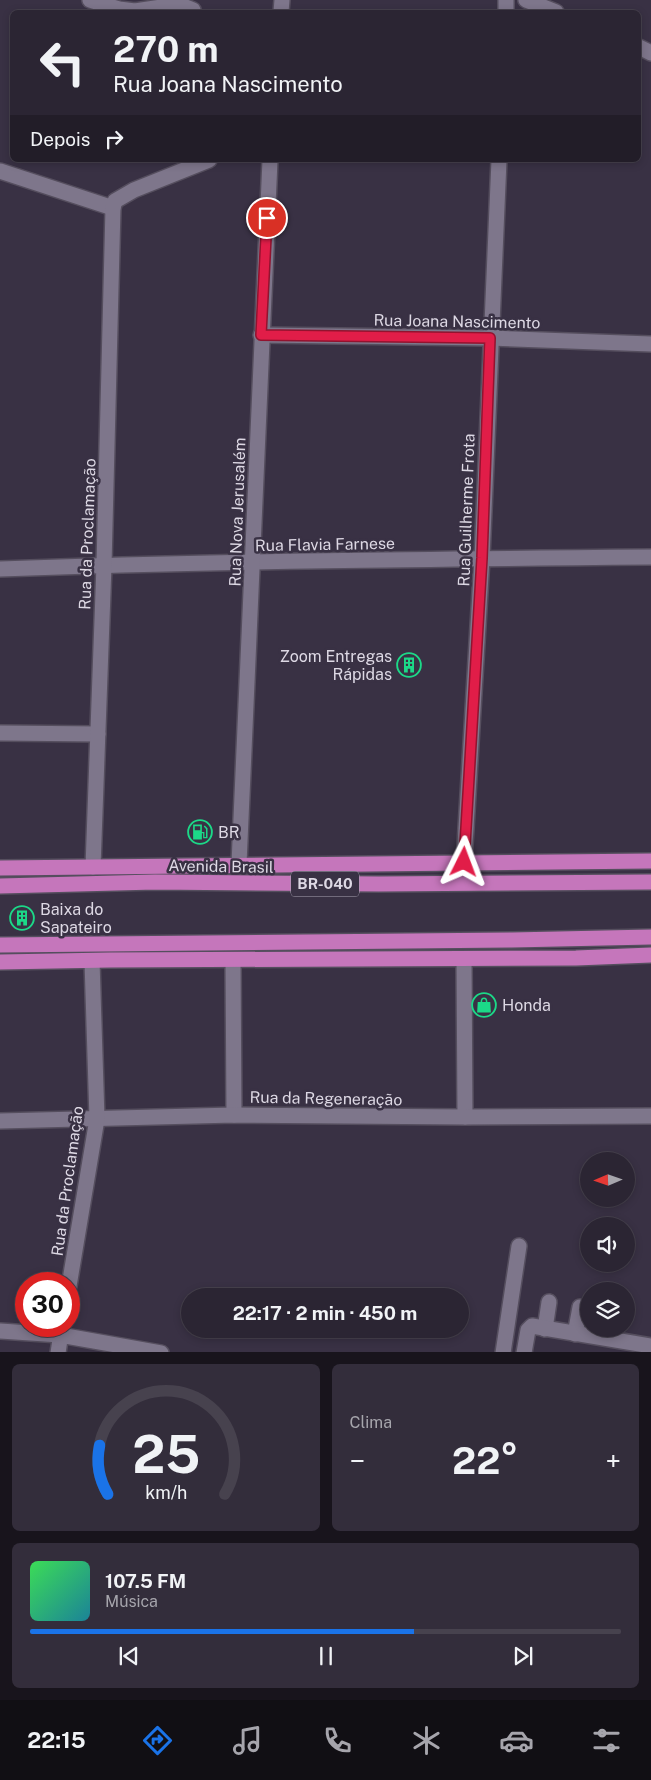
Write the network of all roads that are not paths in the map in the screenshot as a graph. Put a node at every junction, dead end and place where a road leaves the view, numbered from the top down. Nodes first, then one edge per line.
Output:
1 (90, 0) edge
2 (526, 0) edge
3 (196, 7) edge
4 (127, 10) edge
5 (142, 10) edge
6 (551, 10) edge
7 (197, 162) edge
8 (270, 162) edge
9 (499, 162) edge
10 (174, 166) edge
11 (0, 171) edge
12 (113, 205) junction
13 (261, 335) junction
14 (490, 338) junction
15 (651, 344) edge
16 (651, 557) edge
17 (482, 558) junction
18 (253, 563) junction
19 (104, 565) junction
20 (0, 569) edge
21 (0, 733) edge
22 (98, 734) junction
23 (651, 861) edge
24 (464, 862) junction
25 (239, 864) junction
26 (93, 867) junction
27 (0, 868) edge
28 (651, 877) edge
29 (606, 882) junction
30 (651, 882) edge
31 (0, 886) edge
32 (651, 937) edge
33 (512, 940) junction
34 (0, 945) edge
35 (651, 947) edge
36 (651, 955) edge
37 (464, 959) junction
38 (92, 960) junction
39 (233, 960) junction
40 (0, 962) edge
41 (234, 1115) junction
42 (651, 1116) edge
43 (465, 1117) junction
44 (97, 1120) junction
45 (0, 1121) edge
46 (519, 1246) dead end
47 (71, 1272) edge
48 (549, 1302) dead end
49 (580, 1307) dead end
50 (545, 1328) junction
51 (0, 1330) edge
52 (15, 1330) edge
53 (575, 1334) junction
54 (80, 1335) edge
55 (60, 1337) edge
56 (651, 1346) edge
57 (58, 1352) edge
58 (161, 1352) edge
59 (503, 1352) edge
60 (524, 1352) edge

1 - 4 street
2 - 6 street
3 - 5 street
7 - 10 street
8 - 13 street, Rua Nova Jerusalém
9 - 14 street, Rua Guilherme Frota
10 - 12 street
11 - 12 street
12 - 19 street, Rua da Proclamação
13 - 14 street, Rua Joana Nascimento
13 - 18 street, Rua Nova Jerusalém
14 - 15 street, Rua Joana Nascimento
14 - 17 street, Rua Guilherme Frota
16 - 17 street, Rua Flavia Farnese
17 - 18 street, Rua Flavia Farnese
17 - 24 street, Rua Guilherme Frota
18 - 19 street, Rua Flavia Farnese
18 - 25 street, Rua Nova Jerusalém
19 - 20 street, Rua Flavia Farnese
19 - 22 street, Rua da Proclamação
21 - 22 street
22 - 26 street, Rua da Proclamação
23 - 24 highway, Avenida Brasil
24 - 25 highway, Avenida Brasil
25 - 26 highway, Avenida Brasil
26 - 27 highway, Avenida Brasil
28 - 29 highway
29 - 30 highway, Avenida Brasil / BR-040
29 - 31 highway, Avenida Brasil / BR-040
32 - 33 highway
33 - 34 highway
33 - 35 highway
36 - 37 highway
37 - 39 highway
37 - 43 street
38 - 39 highway
38 - 40 highway
38 - 44 street, Rua da Proclamação
39 - 41 street
41 - 43 street, Rua da Regeneração
41 - 44 street, Rua da Regeneração
42 - 43 street, Rua da Regeneração
44 - 45 street, Rua da Regeneração
44 - 47 street, Rua da Proclamação
46 - 59 street
48 - 50 street
49 - 53 street
50 - 53 street
50 - 60 street
51 - 52 street
53 - 56 street
54 - 58 street
55 - 57 street

